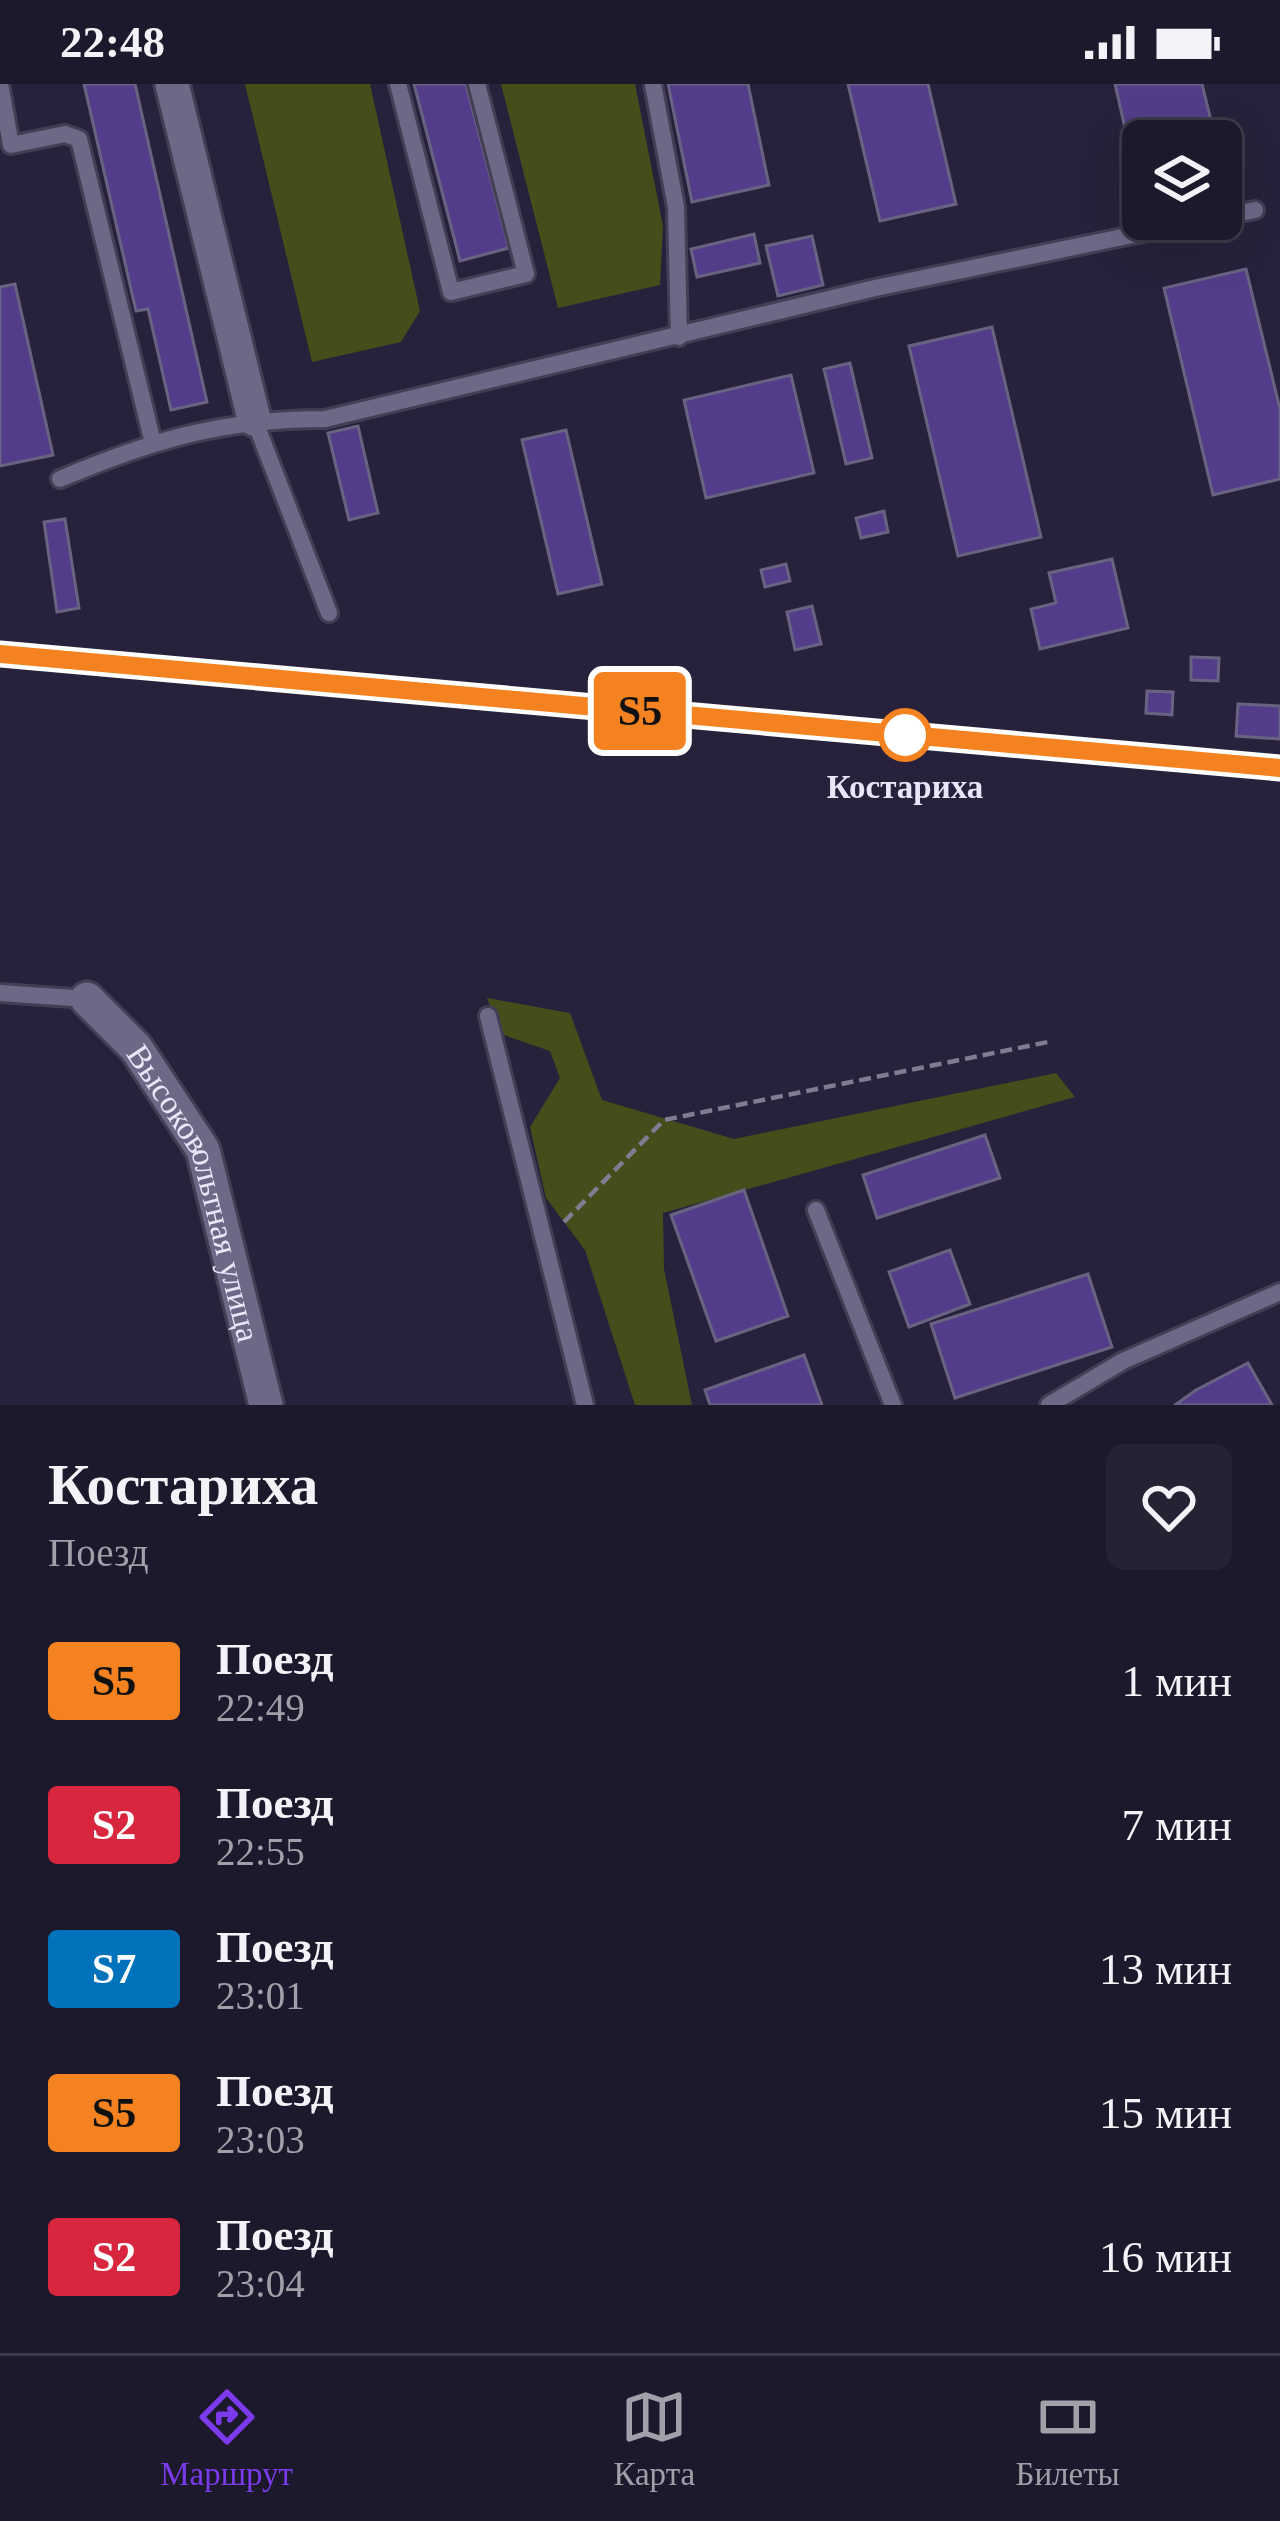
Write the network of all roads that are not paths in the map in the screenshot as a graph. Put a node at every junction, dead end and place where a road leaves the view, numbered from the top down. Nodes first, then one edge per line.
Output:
1 (0, 84) edge
2 (172, 84) edge
3 (398, 84) edge
4 (477, 84) edge
5 (653, 84) edge
6 (1255, 210) dead end
7 (1242, 213) edge
8 (1122, 237) edge
9 (679, 337) junction
10 (254, 419) junction
11 (152, 440) junction
12 (60, 479) dead end
13 (328, 613) dead end
14 (0, 993) edge
15 (87, 999) joint
16 (488, 1016) dead end
17 (816, 1210) dead end
18 (1280, 1292) edge
19 (266, 1405) edge
20 (585, 1405) edge
21 (893, 1405) edge
22 (1049, 1405) edge

1 - 11 lane
2 - 10 street
3 - 4 lane
5 - 9 lane
6 - 7 lane
8 - 9 lane
9 - 10 lane
10 - 11 lane
10 - 13 lane
11 - 12 lane
14 - 15 lane
15 - 19 street, Высоковольтная улица
16 - 20 lane
17 - 21 lane
18 - 22 lane

